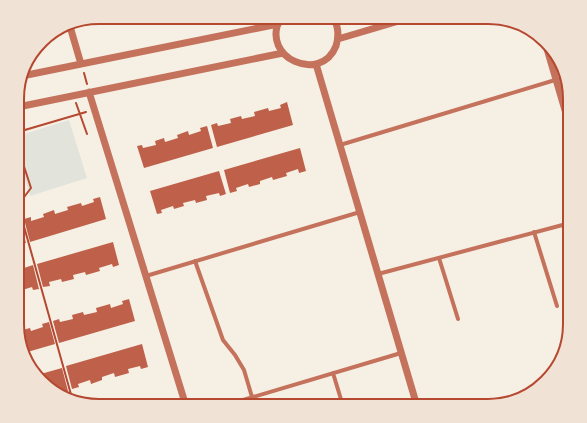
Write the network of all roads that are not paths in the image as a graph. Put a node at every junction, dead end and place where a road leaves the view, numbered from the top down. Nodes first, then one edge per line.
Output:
1 (270, 24) edge
2 (278, 24) edge
3 (336, 24) edge
4 (389, 24) edge
5 (71, 30) edge
6 (338, 39) junction
7 (283, 53) junction
8 (548, 54) edge
9 (81, 64) junction
10 (316, 64) junction
11 (28, 75) edge
12 (560, 79) edge
13 (556, 80) junction
14 (89, 92) junction
15 (563, 104) edge
16 (24, 106) edge
17 (340, 146) junction
18 (360, 212) junction
19 (563, 225) edge
20 (534, 232) junction
21 (438, 258) junction
22 (195, 261) junction
23 (378, 274) junction
24 (146, 276) junction
25 (558, 306) dead end
26 (458, 319) dead end
27 (401, 352) junction
28 (333, 373) junction
29 (252, 397) junction
30 (184, 399) edge
31 (246, 399) edge
32 (342, 399) edge
33 (415, 399) edge

1 - 9 street
2 - 7 street
3 - 6 street
4 - 6 street
5 - 9 street
6 - 10 street
7 - 10 street
7 - 14 street
8 - 13 street
9 - 11 street
10 - 17 street
12 - 13 street
13 - 15 street
13 - 17 street
14 - 16 street
14 - 24 street
17 - 18 street
18 - 22 street
18 - 23 street
19 - 20 street
20 - 21 street
20 - 25 street
21 - 23 street
21 - 26 street
22 - 24 street
22 - 29 street
23 - 27 street
24 - 30 street
27 - 28 street
27 - 33 street
28 - 29 street
28 - 32 street
29 - 31 street

